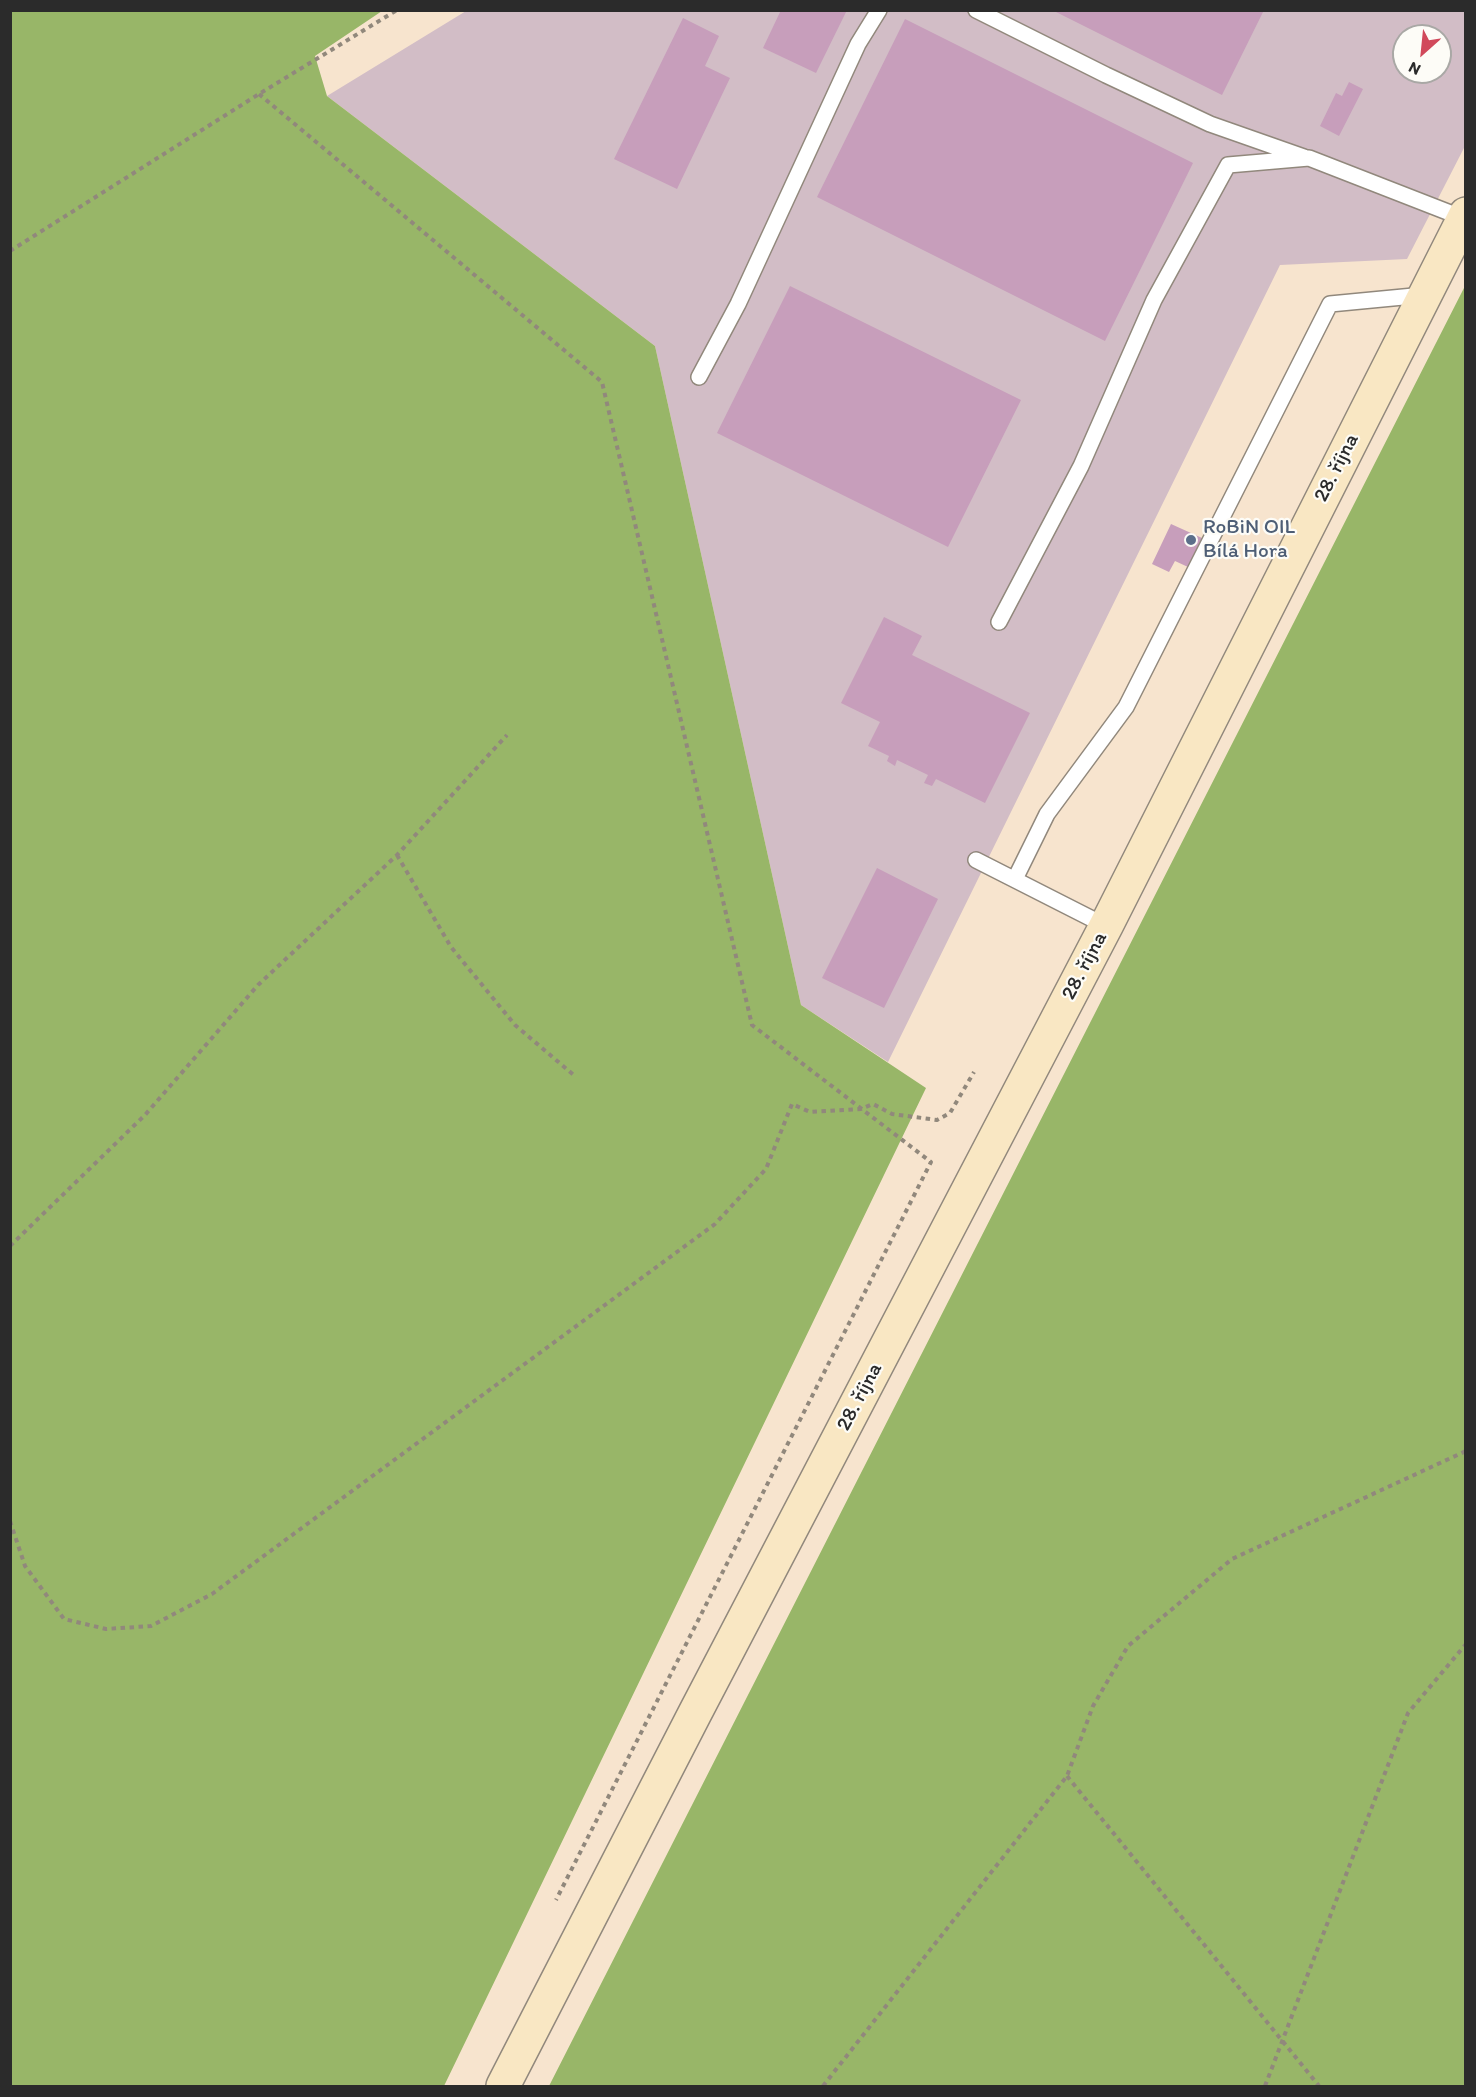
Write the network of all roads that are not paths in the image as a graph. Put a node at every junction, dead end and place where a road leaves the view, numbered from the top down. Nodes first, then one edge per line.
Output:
1 (879, 10) edge
2 (976, 10) edge
3 (1309, 158) junction
4 (1464, 216) edge
5 (1424, 295) junction
6 (699, 376) dead end
7 (999, 622) dead end
8 (976, 860) dead end
9 (1016, 879) junction
10 (1106, 926) junction
11 (503, 2086) edge

1 - 6 lane
2 - 3 lane
3 - 4 lane
3 - 7 lane
4 - 5 main road, 28. října
5 - 9 lane
5 - 10 main road, 28. října
8 - 9 lane
9 - 10 lane
10 - 11 main road, 28. října

